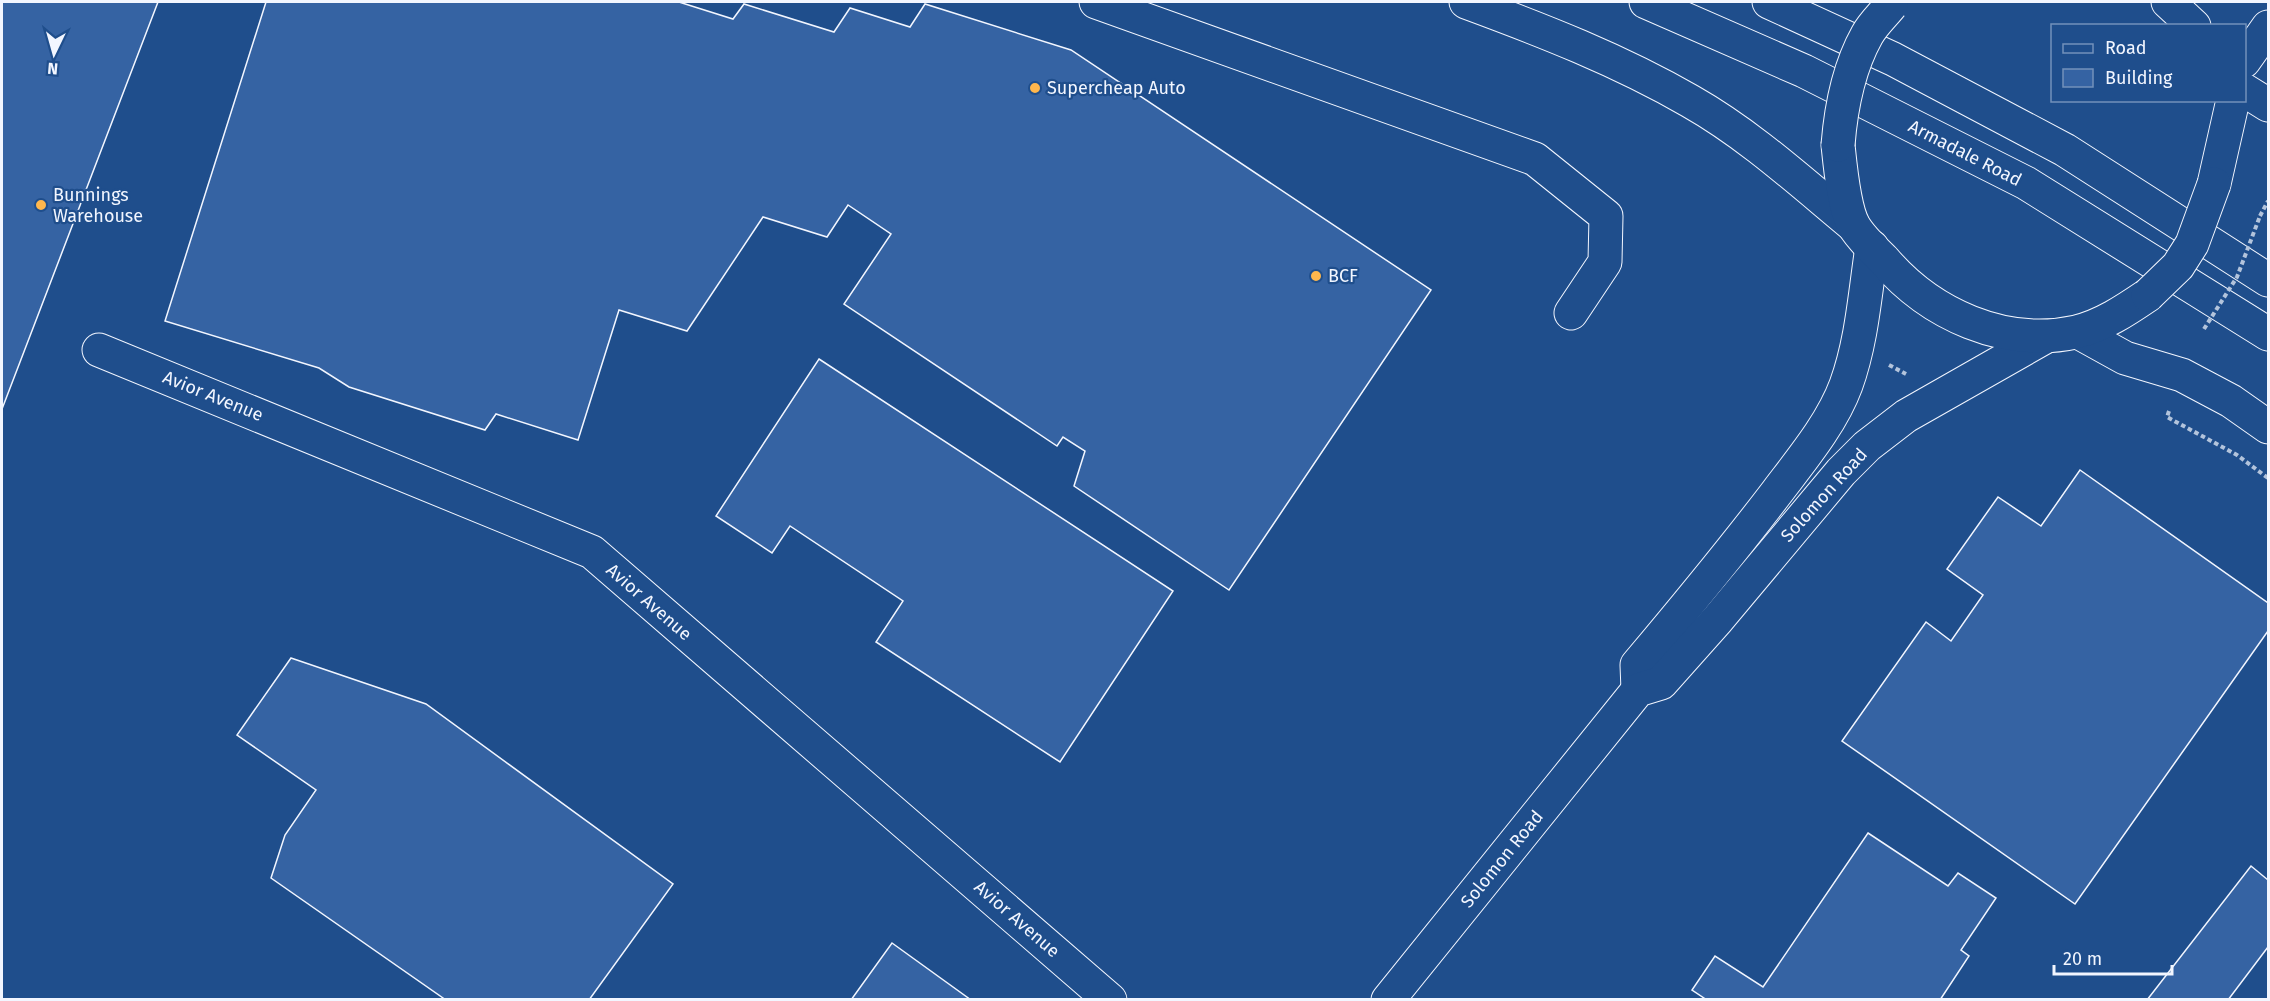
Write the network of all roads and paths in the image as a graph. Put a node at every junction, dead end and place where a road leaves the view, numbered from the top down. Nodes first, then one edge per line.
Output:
1 (1096, 2) edge
2 (1466, 2) edge
3 (1646, 2) edge
4 (1769, 2) edge
5 (2168, 2) edge
6 (1893, 3) edge
7 (2192, 24) edge
8 (2268, 27) edge
9 (2246, 58) edge
10 (2246, 91) edge
11 (2233, 102) edge
12 (2268, 105) edge
13 (2268, 201) edge
14 (1862, 236) junction
15 (2268, 280) edge
16 (1571, 313) dead end
17 (2204, 329) dead end
18 (2078, 332) junction
19 (2268, 334) edge
20 (2045, 337) junction
21 (99, 350) dead end
22 (1882, 362) dead end
23 (1909, 379) dead end
24 (2167, 417) dead end
25 (2268, 427) edge
26 (2268, 478) edge
27 (1638, 690) junction
28 (1110, 999) edge
29 (1388, 999) edge

1 - 16 main road
2 - 14 main road
3 - 19 main road, Armadale Road
4 - 15 main road
5 - 7 main road
6 - 14 main road, bridge
8 - 9 main road
10 - 12 main road
11 - 18 main road, bridge
13 - 17 path, bridge
14 - 20 main road
14 - 27 main road, Solomon Road
18 - 20 main road
18 - 25 main road
20 - 27 main road, Solomon Road
21 - 28 main road, Avior Avenue
22 - 23 path
24 - 26 path
27 - 29 main road, Solomon Road

